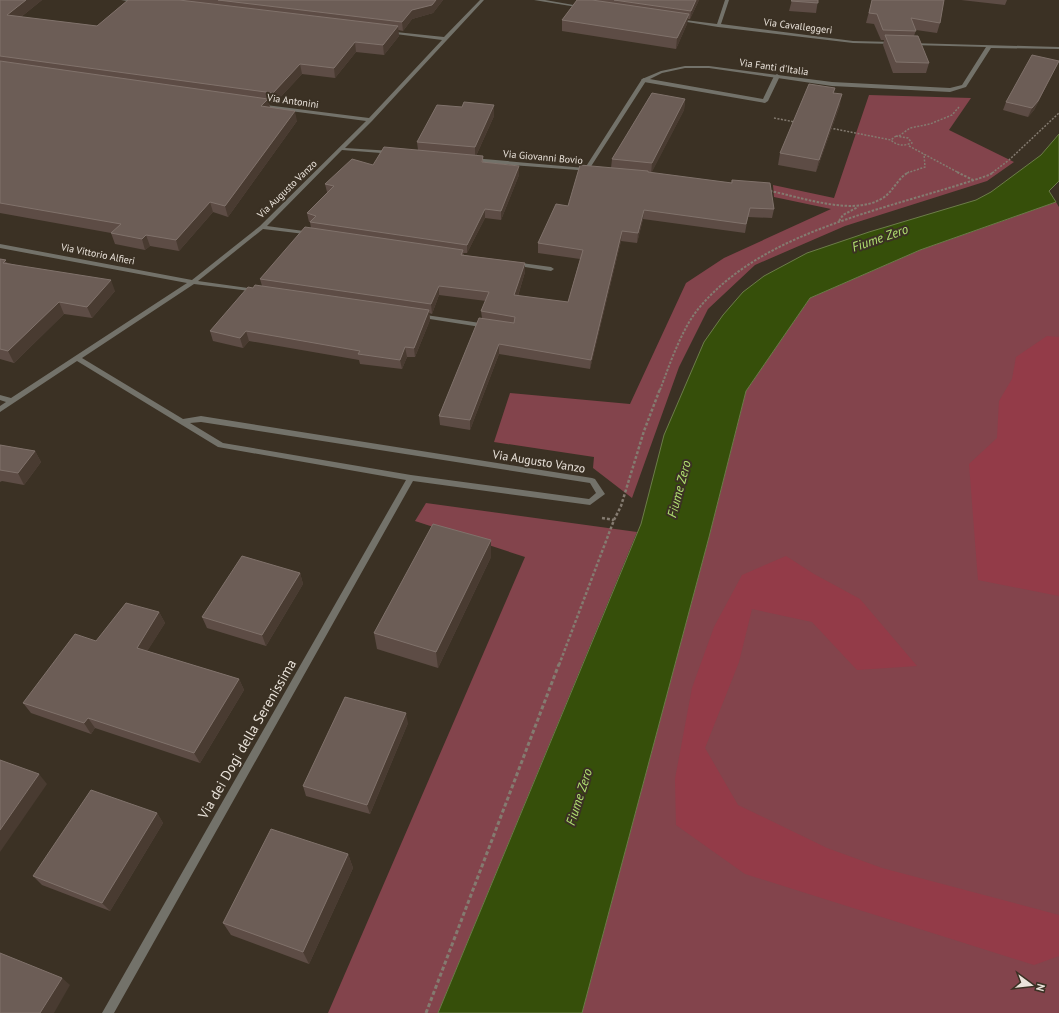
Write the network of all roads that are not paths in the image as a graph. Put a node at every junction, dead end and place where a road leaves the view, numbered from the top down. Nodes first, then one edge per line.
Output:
1 (123, 0) edge
2 (482, 0) edge
3 (536, 0) edge
4 (727, 0) edge
5 (146, 3) edge
6 (589, 8) edge
7 (672, 19) edge
8 (718, 26) junction
9 (383, 32) edge
10 (446, 39) junction
11 (901, 44) edge
12 (909, 44) edge
13 (988, 46) junction
14 (1059, 48) edge
15 (777, 76) junction
16 (644, 80) junction
17 (252, 104) edge
18 (370, 120) junction
19 (343, 149) junction
20 (400, 154) edge
21 (470, 160) edge
22 (586, 170) junction
23 (594, 171) edge
24 (262, 227) junction
25 (314, 235) edge
26 (0, 246) edge
27 (504, 262) edge
28 (551, 269) dead end
29 (193, 282) junction
30 (259, 292) edge
31 (409, 314) edge
32 (496, 327) edge
33 (76, 358) junction
34 (0, 397) edge
35 (12, 400) junction
36 (0, 409) edge
37 (184, 421) junction
38 (411, 478) junction
39 (108, 1013) edge

1 - 5 street
2 - 10 street, Via Augusto Vanzo
3 - 6 street
4 - 8 street
7 - 8 street, Via Cavalleggeri
8 - 11 street, Via Cavalleggeri
9 - 10 street
10 - 18 street, Via Augusto Vanzo
12 - 13 street
13 - 14 street
13 - 15 street, Via Fanti d'Italia
15 - 16 street, Via Fanti d'Italia
15 - 16 street
16 - 22 street
17 - 18 street, Via Antonini
18 - 19 street, Via Augusto Vanzo
19 - 20 street
19 - 24 street, Via Augusto Vanzo
21 - 22 street, Via Giovanni Bovio
22 - 23 street, Via Giovanni Bovio
24 - 25 street
24 - 29 street, Via Augusto Vanzo
26 - 29 street, Via Vittorio Alfieri
27 - 28 street
29 - 30 street, Via Vittorio Alfieri
29 - 33 street, Via Augusto Vanzo
31 - 32 street
33 - 35 street, Via Augusto Vanzo
33 - 37 street, Via Augusto Vanzo
34 - 35 street
35 - 36 street, Via Augusto Vanzo
37 - 38 street, Via Augusto Vanzo
37 - 38 street, Via Augusto Vanzo
38 - 39 street, Via dei Dogi della Serenissima

